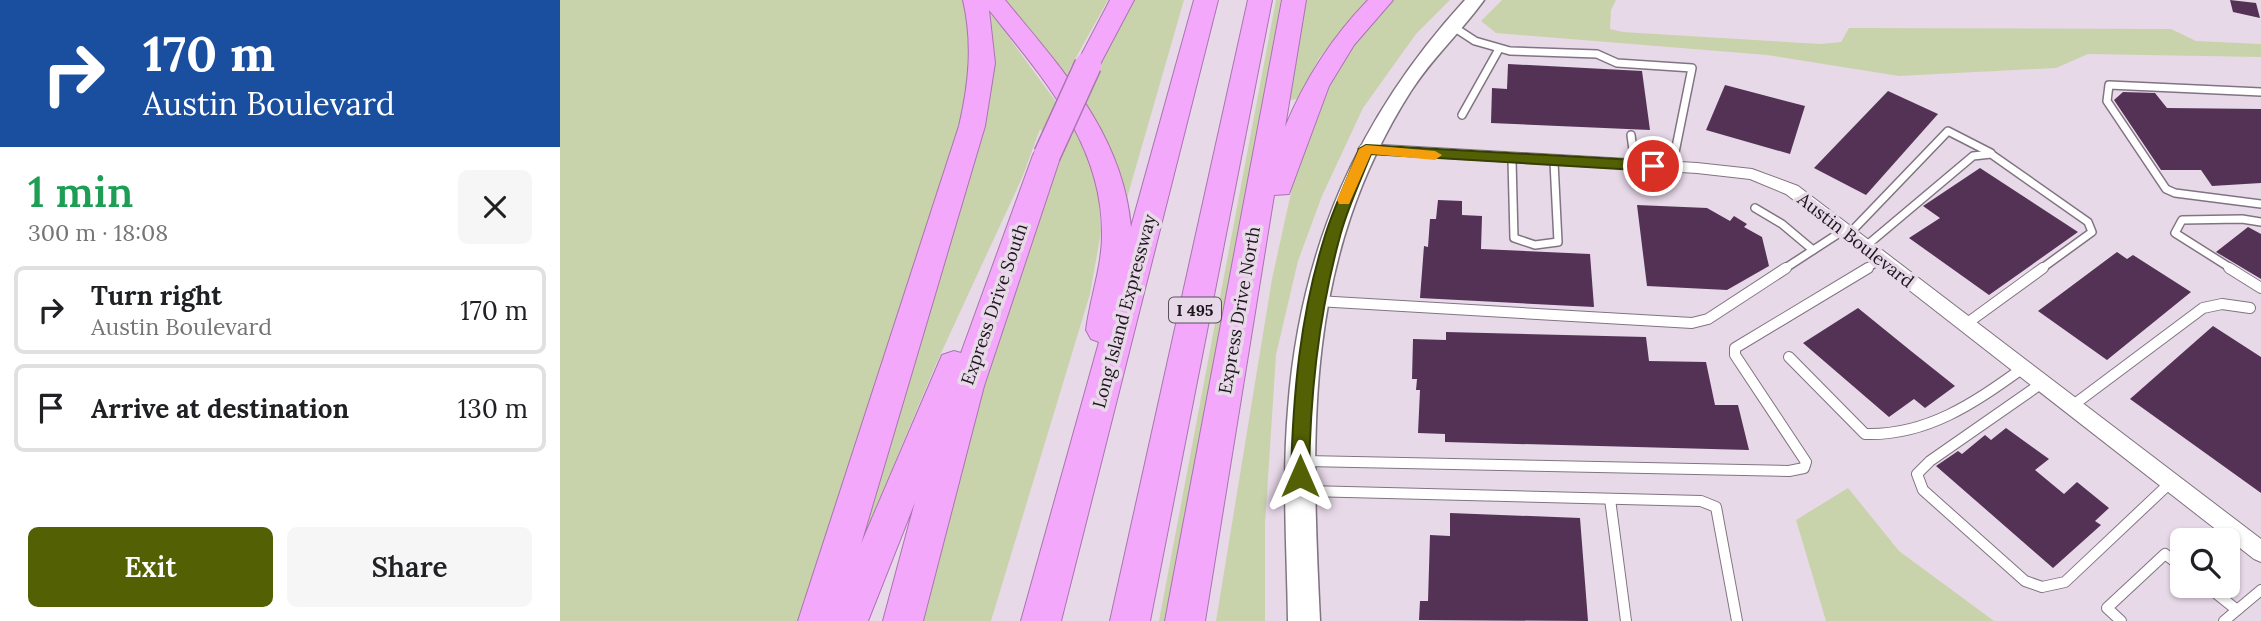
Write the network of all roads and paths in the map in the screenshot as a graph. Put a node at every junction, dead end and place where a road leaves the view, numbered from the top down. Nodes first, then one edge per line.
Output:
1 (975, 0) edge
2 (993, 0) edge
3 (1122, 0) edge
4 (1206, 0) edge
5 (1260, 0) edge
6 (1294, 0) edge
7 (1381, 0) edge
8 (1475, 0) edge
9 (1450, 25) junction
10 (1499, 49) junction
11 (2261, 92) edge
12 (1462, 115) dead end
13 (1631, 135) dead end
14 (1366, 149) junction
15 (1991, 154) junction
16 (1512, 160) junction
17 (1554, 162) junction
18 (1635, 165) junction
19 (1672, 167) junction
20 (2261, 204) edge
21 (1755, 208) dead end
22 (2261, 222) edge
23 (1847, 232) junction
24 (1013, 244) junction
25 (1866, 246) junction
26 (1813, 250) junction
27 (1882, 259) junction
28 (2261, 288) edge
29 (1316, 301) junction
30 (2250, 308) dead end
31 (1966, 324) junction
32 (1789, 357) dead end
33 (2023, 368) junction
34 (2042, 383) junction
35 (1222, 405) junction
36 (2072, 406) junction
37 (1097, 411) junction
38 (1300, 461) junction
39 (2171, 482) junction
40 (1300, 491) junction
41 (1610, 499) junction
42 (2261, 552) edge
43 (2170, 558) edge
44 (2261, 590) edge
45 (2222, 598) edge
46 (2237, 610) junction
47 (818, 621) edge
48 (848, 621) edge
49 (903, 621) edge
50 (1041, 621) edge
51 (1130, 621) edge
52 (1185, 621) edge
53 (1304, 621) edge
54 (1626, 621) edge
55 (1737, 621) edge
56 (2121, 621) edge
57 (2224, 621) edge

1 - 47 highway
2 - 37 highway
3 - 24 highway, Express Drive South, bridge
4 - 37 highway, Long Island Expressway
5 - 51 highway, I 495
6 - 35 highway, Express Drive North
7 - 35 highway
8 - 9 main road
9 - 10 lane
9 - 14 main road
10 - 12 lane
10 - 19 lane
11 - 20 lane
13 - 18 lane
14 - 16 street, Austin Boulevard
14 - 29 main road
15 - 23 lane
15 - 25 lane
15 - 31 lane
16 - 17 street, Austin Boulevard
16 - 17 lane
17 - 18 street, Austin Boulevard
18 - 19 street, Austin Boulevard
19 - 23 street, Austin Boulevard
21 - 26 lane
22 - 28 lane
23 - 25 street, Austin Boulevard
23 - 26 lane
24 - 48 highway
24 - 49 highway, Express Drive South
25 - 27 street, Austin Boulevard
26 - 29 lane
27 - 31 street, Austin Boulevard
27 - 38 lane
29 - 38 main road
30 - 36 lane
31 - 33 street, Austin Boulevard
32 - 33 lane
33 - 34 street, Austin Boulevard
34 - 36 street, Austin Boulevard
34 - 39 lane
35 - 52 highway, Express Drive North
36 - 39 street, Austin Boulevard
37 - 50 highway, Long Island Expressway
38 - 40 main road
39 - 42 street, Austin Boulevard
40 - 41 lane
40 - 53 main road
41 - 54 lane
41 - 55 lane
43 - 56 lane
44 - 46 lane
45 - 46 lane
46 - 57 lane

